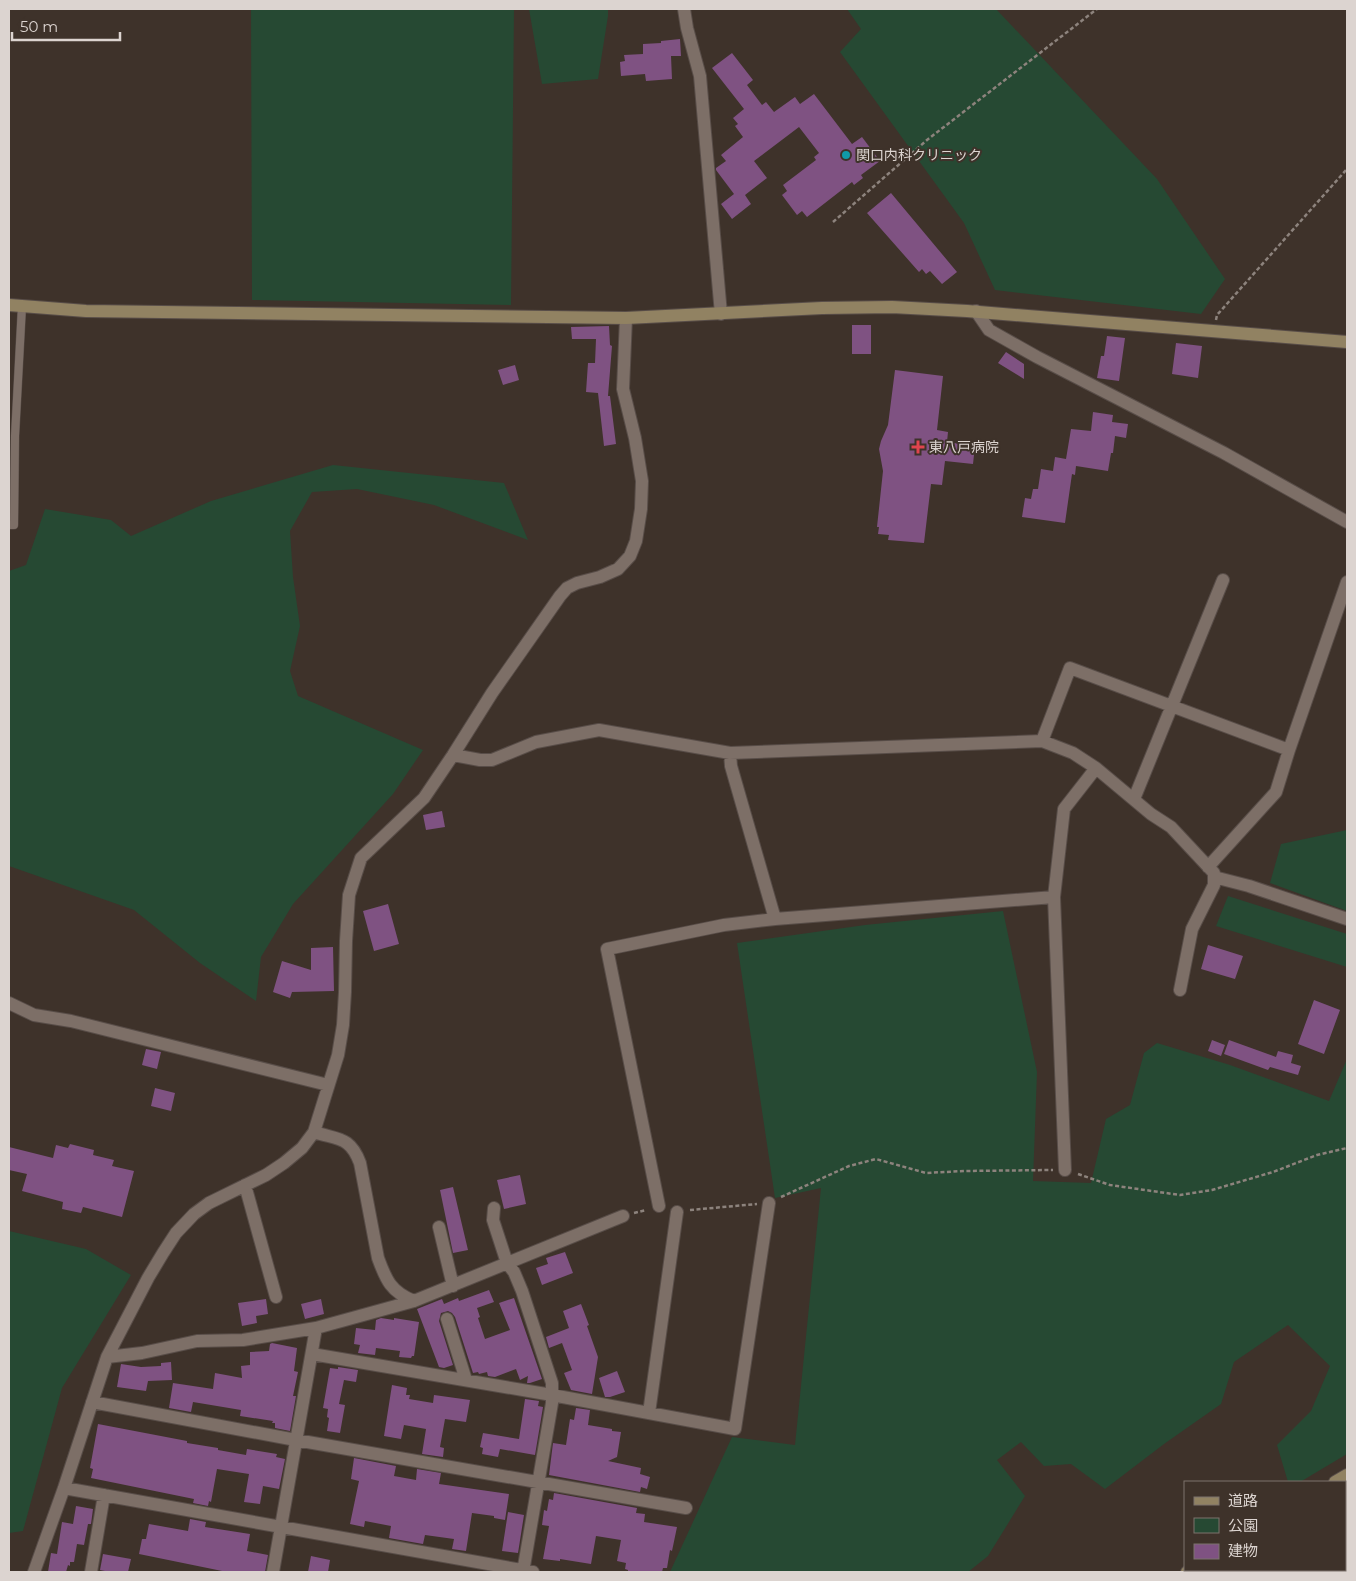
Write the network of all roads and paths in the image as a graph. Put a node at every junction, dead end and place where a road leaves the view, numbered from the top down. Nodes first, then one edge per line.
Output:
1 (684, 9) edge
2 (1097, 9) edge
3 (1347, 169) edge
4 (833, 222) dead end
5 (9, 305) edge
6 (22, 306) junction
7 (976, 311) junction
8 (721, 314) junction
9 (626, 318) junction
10 (1213, 331) junction
11 (1347, 342) edge
12 (1347, 522) edge
13 (9, 525) edge
14 (1223, 580) dead end
15 (1347, 582) edge
16 (1172, 706) junction
17 (1042, 741) junction
18 (1289, 750) junction
19 (730, 753) junction
20 (453, 755) junction
21 (1096, 768) junction
22 (1134, 799) junction
23 (1211, 872) junction
24 (1054, 897) junction
25 (775, 919) junction
26 (1347, 919) edge
27 (1180, 990) dead end
28 (9, 1003) edge
29 (328, 1085) junction
30 (314, 1132) junction
31 (1347, 1148) edge
32 (1066, 1170) junction
33 (245, 1186) junction
34 (769, 1203) junction
35 (659, 1206) joint
36 (494, 1208) dead end
37 (677, 1212) joint
38 (623, 1216) joint
39 (439, 1227) dead end
40 (507, 1263) junction
41 (453, 1286) junction
42 (276, 1297) dead end
43 (414, 1301) junction
44 (448, 1319) dead end
45 (316, 1328) junction
46 (312, 1354) junction
47 (107, 1357) junction
48 (466, 1380) junction
49 (552, 1395) junction
50 (92, 1402) junction
51 (649, 1413) junction
52 (296, 1440) junction
53 (1347, 1474) edge
54 (1336, 1481) edge
55 (538, 1482) junction
56 (64, 1488) junction
57 (104, 1495) junction
58 (686, 1508) dead end
59 (280, 1527) junction
60 (34, 1572) edge
61 (91, 1572) edge
62 (273, 1572) edge
63 (526, 1572) edge

1 - 8 street
2 - 4 path
3 - 10 path
5 - 6 street
6 - 9 street
6 - 13 lane
7 - 8 street
7 - 10 street
7 - 12 street
8 - 9 street
9 - 20 street
10 - 11 street
14 - 16 street
15 - 18 street
16 - 17 street
16 - 18 street
16 - 22 street
17 - 19 street
17 - 21 street
18 - 23 street
19 - 20 street
19 - 25 street
20 - 29 street
21 - 22 street
21 - 24 street
22 - 23 street
23 - 26 street
23 - 27 street
24 - 25 street
24 - 32 street
25 - 35 street
28 - 29 street
29 - 30 street
30 - 33 street
30 - 43 street
31 - 32 path
32 - 34 path
33 - 42 street
33 - 47 street
34 - 37 path
34 - 51 street
35 - 38 path
36 - 40 street
37 - 51 street
38 - 40 street
39 - 41 street
40 - 41 street
40 - 49 street
41 - 43 street
43 - 45 street
44 - 48 street
45 - 46 street
45 - 47 street
46 - 48 street
46 - 52 street
47 - 50 street
48 - 49 street
49 - 51 street
49 - 55 street
50 - 52 street
50 - 56 street
52 - 55 street
52 - 59 street
53 - 54 street
55 - 58 street
55 - 63 street
56 - 57 street
56 - 60 street
57 - 59 street
57 - 61 street
59 - 62 street
59 - 63 street

